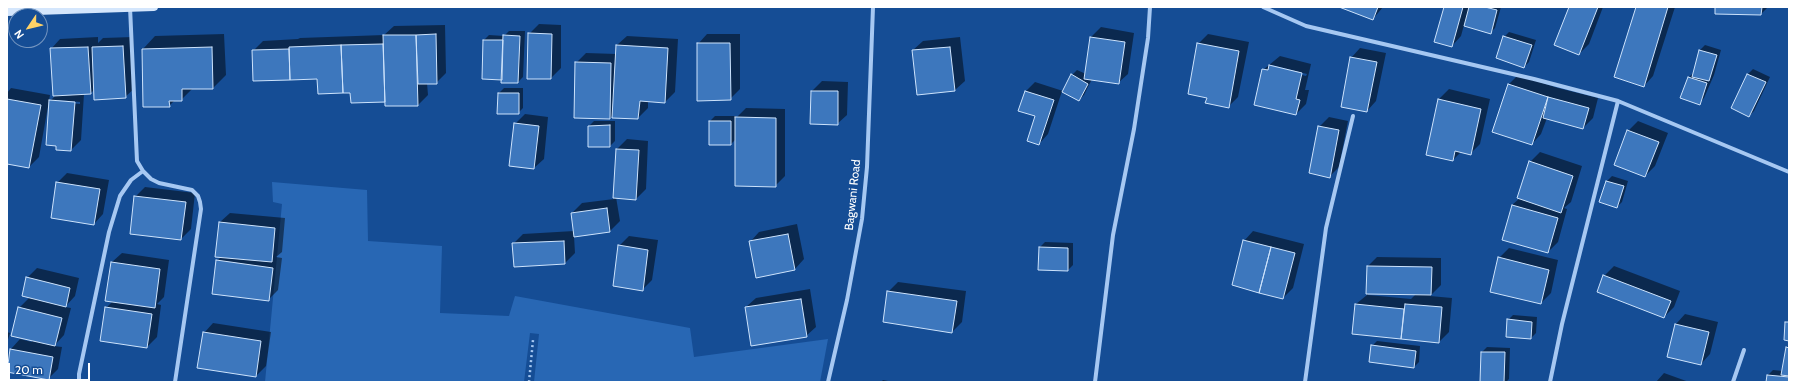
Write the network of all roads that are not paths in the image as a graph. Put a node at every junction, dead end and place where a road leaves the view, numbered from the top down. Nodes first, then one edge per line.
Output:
1 (154, 7) edge
2 (873, 7) edge
3 (1150, 7) edge
4 (1263, 7) edge
5 (130, 8) edge
6 (7, 12) edge
7 (1618, 101) junction
8 (1353, 116) dead end
9 (143, 171) junction
10 (1789, 172) edge
11 (1744, 350) dead end
12 (79, 382) edge
13 (175, 382) edge
14 (828, 382) edge
15 (1095, 382) edge
16 (1305, 382) edge
17 (1550, 382) edge
18 (1733, 382) edge

1 - 5 street
2 - 14 street, Bagwani Road
3 - 15 street
4 - 7 street
5 - 6 street
5 - 9 street
7 - 10 street
7 - 17 street
8 - 16 street
9 - 12 street
9 - 13 street
11 - 18 street

